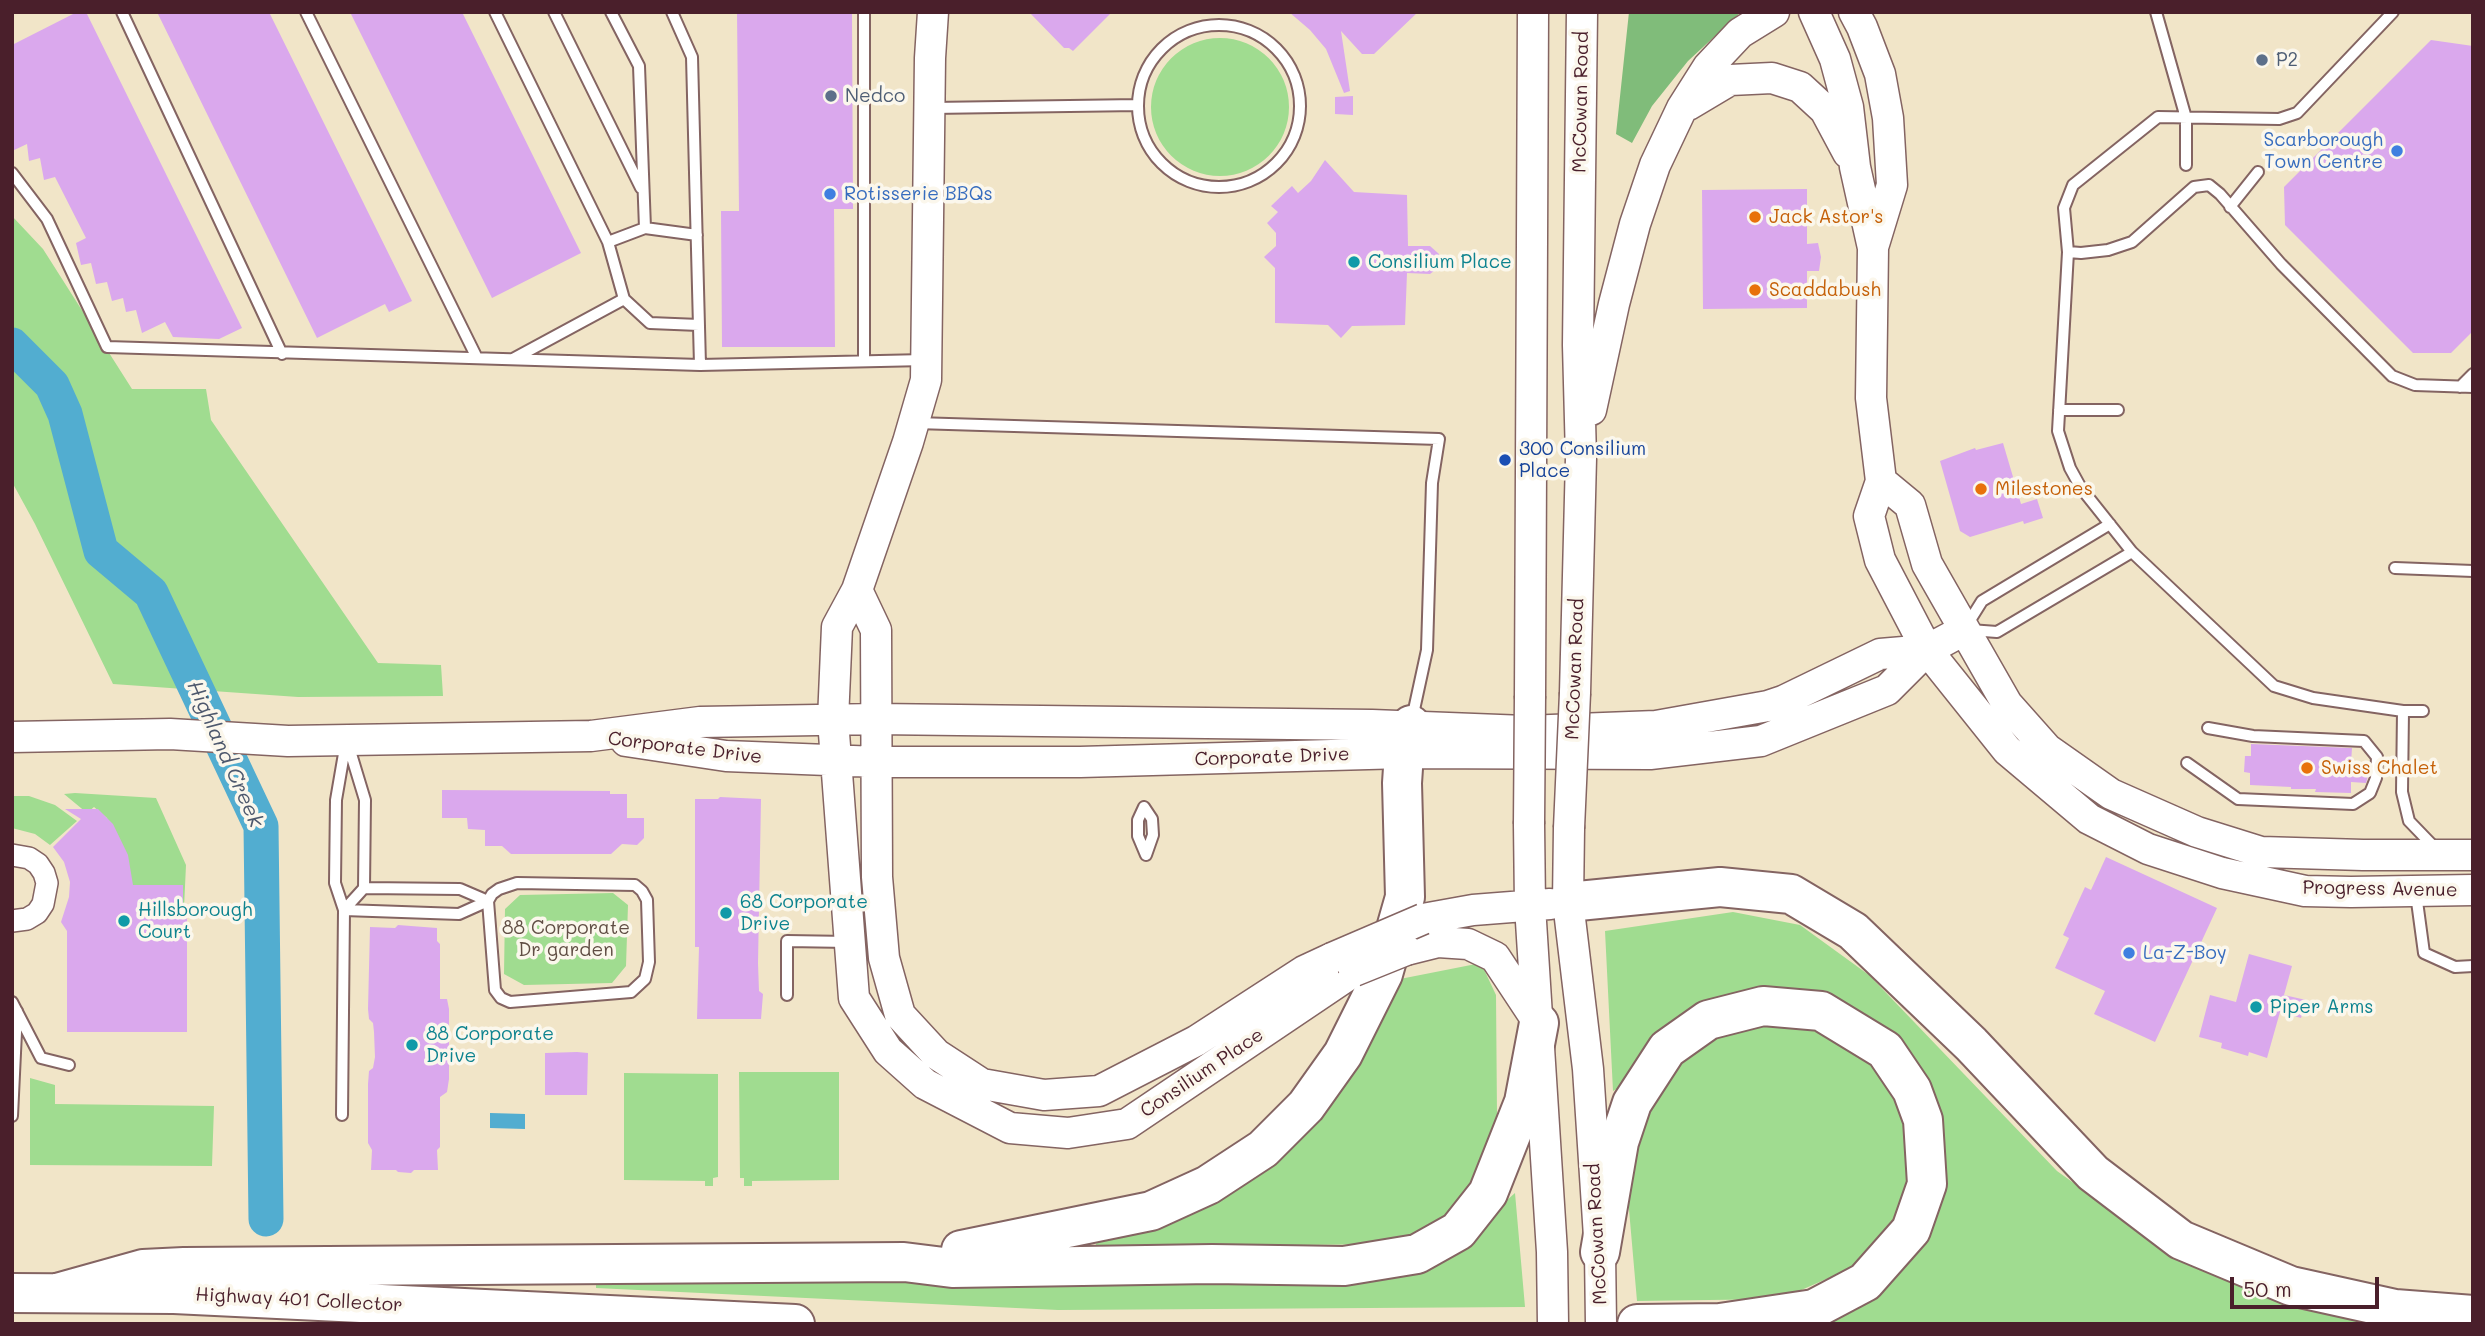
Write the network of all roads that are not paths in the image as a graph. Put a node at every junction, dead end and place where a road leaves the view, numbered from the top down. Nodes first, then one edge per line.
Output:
1 (122, 12) edge
2 (306, 12) edge
3 (495, 12) edge
4 (554, 12) edge
5 (611, 12) edge
6 (672, 12) edge
7 (864, 12) edge
8 (933, 12) edge
9 (1533, 12) edge
10 (1582, 12) edge
11 (1774, 12) edge
12 (1814, 12) edge
13 (1854, 12) edge
14 (2156, 12) edge
15 (2393, 12) edge
16 (1138, 105) junction
17 (929, 108) junction
18 (1682, 108) junction
19 (2186, 118) junction
20 (2186, 165) dead end
21 (1855, 167) junction
22 (2258, 172) dead end
23 (12, 173) edge
24 (644, 194) junction
25 (2231, 207) junction
26 (645, 228) junction
27 (697, 235) junction
28 (608, 242) junction
29 (1873, 248) junction
30 (2067, 252) junction
31 (625, 299) junction
32 (699, 325) junction
33 (282, 354) junction
34 (477, 358) junction
35 (511, 360) junction
36 (926, 360) junction
37 (864, 361) junction
38 (700, 365) junction
39 (2473, 374) edge
40 (2460, 387) junction
41 (2473, 387) edge
42 (2059, 410) junction
43 (2118, 410) dead end
44 (914, 423) junction
45 (1581, 458) junction
46 (1881, 481) junction
47 (2109, 524) junction
48 (2132, 552) junction
49 (2395, 568) dead end
50 (2473, 571) edge
51 (857, 590) junction
52 (1964, 630) junction
53 (1927, 650) junction
54 (2403, 711) junction
55 (2423, 711) dead end
56 (876, 719) junction
57 (833, 720) junction
58 (1142, 721) junction
59 (2208, 728) dead end
60 (591, 736) junction
61 (12, 737) edge
62 (346, 739) junction
63 (1408, 739) junction
64 (838, 761) junction
65 (1142, 761) junction
66 (878, 762) junction
67 (2187, 764) dead end
68 (12, 855) edge
69 (2363, 855) junction
70 (2442, 855) junction
71 (2473, 855) edge
72 (364, 888) junction
73 (2473, 890) edge
74 (2415, 891) junction
75 (2351, 892) junction
76 (488, 901) junction
77 (1568, 902) junction
78 (1530, 906) junction
79 (344, 910) junction
80 (12, 920) edge
81 (849, 942) junction
82 (1343, 964) junction
83 (2473, 966) edge
84 (787, 995) dead end
85 (15, 1006) edge
86 (1539, 1023) junction
87 (69, 1065) dead end
88 (12, 1115) edge
89 (342, 1115) dead end
90 (1600, 1252) junction
91 (904, 1262) junction
92 (12, 1293) edge
93 (57, 1293) junction
94 (2473, 1315) edge
95 (795, 1324) edge
96 (1553, 1324) edge
97 (1601, 1324) edge
98 (1637, 1324) edge

1 - 33 lane
2 - 34 lane
3 - 28 lane
4 - 24 lane
5 - 24 lane
6 - 27 lane
7 - 37 lane
8 - 17 street, Consilium Place
9 - 78 street, bridge
10 - 45 street, McCowan Road
11 - 18 street
12 - 21 street, Progress Avenue
13 - 29 street, Progress Avenue
14 - 19 lane
15 - 19 lane
16 - 16 lane
16 - 17 lane
17 - 36 street, Consilium Place
18 - 21 street
18 - 45 street
19 - 20 lane
19 - 30 lane
21 - 29 street, Progress Avenue
22 - 25 lane
23 - 33 lane
24 - 26 lane
25 - 30 lane
25 - 40 lane
26 - 27 lane
26 - 28 lane
27 - 32 lane
28 - 31 lane
29 - 46 street, Progress Avenue
30 - 42 lane
31 - 32 lane
31 - 35 lane
32 - 38 lane
33 - 34 lane
34 - 35 lane
35 - 38 lane
36 - 37 lane
36 - 44 street, Consilium Place
37 - 38 lane
39 - 40 lane
40 - 41 lane
42 - 43 lane
42 - 47 lane
44 - 51 street, Consilium Place
44 - 63 lane
45 - 77 street, McCowan Road, bridge
46 - 52 street, Progress Avenue
46 - 53 street, Progress Avenue
47 - 48 lane
47 - 52 lane
48 - 52 lane
48 - 54 lane
49 - 50 lane
51 - 56 street, Consilium Place
51 - 57 street, Consilium Place
52 - 53 street, Corporate Drive
52 - 69 street, Progress Avenue
53 - 63 street, Corporate Drive
53 - 75 street, Progress Avenue
54 - 55 lane
54 - 70 lane
56 - 57 street, Corporate Drive
56 - 58 street, Corporate Drive
56 - 66 street, Consilium Place
57 - 60 street, Corporate Drive
57 - 64 street, Consilium Place
58 - 63 street, Corporate Drive
58 - 65 street
59 - 67 lane
60 - 62 street, Corporate Drive
60 - 64 street, Corporate Drive
61 - 62 street, Corporate Drive
62 - 72 lane
62 - 79 lane
63 - 65 street, Corporate Drive
63 - 91 highway
64 - 66 street, Corporate Drive
64 - 81 street, Consilium Place
65 - 66 street, Corporate Drive
66 - 82 street, Consilium Place
68 - 80 street
69 - 70 street, Progress Avenue
69 - 75 street
70 - 71 street, Progress Avenue
72 - 76 lane
72 - 79 lane
73 - 74 street, Progress Avenue
74 - 75 street, Progress Avenue
74 - 83 lane
76 - 76 lane
76 - 79 lane
77 - 78 street, Consilium Place
77 - 90 street, McCowan Road
77 - 94 highway
78 - 82 street, Consilium Place, bridge
78 - 86 street
79 - 89 lane
81 - 82 street, Consilium Place
81 - 84 lane
82 - 86 street, Consilium Place, bridge
85 - 87 lane
85 - 88 lane
86 - 91 highway
86 - 96 street
90 - 97 street, McCowan Road
90 - 98 highway
91 - 93 highway
92 - 93 highway, Highway 401 Collector
93 - 95 highway, Highway 401 Collector

